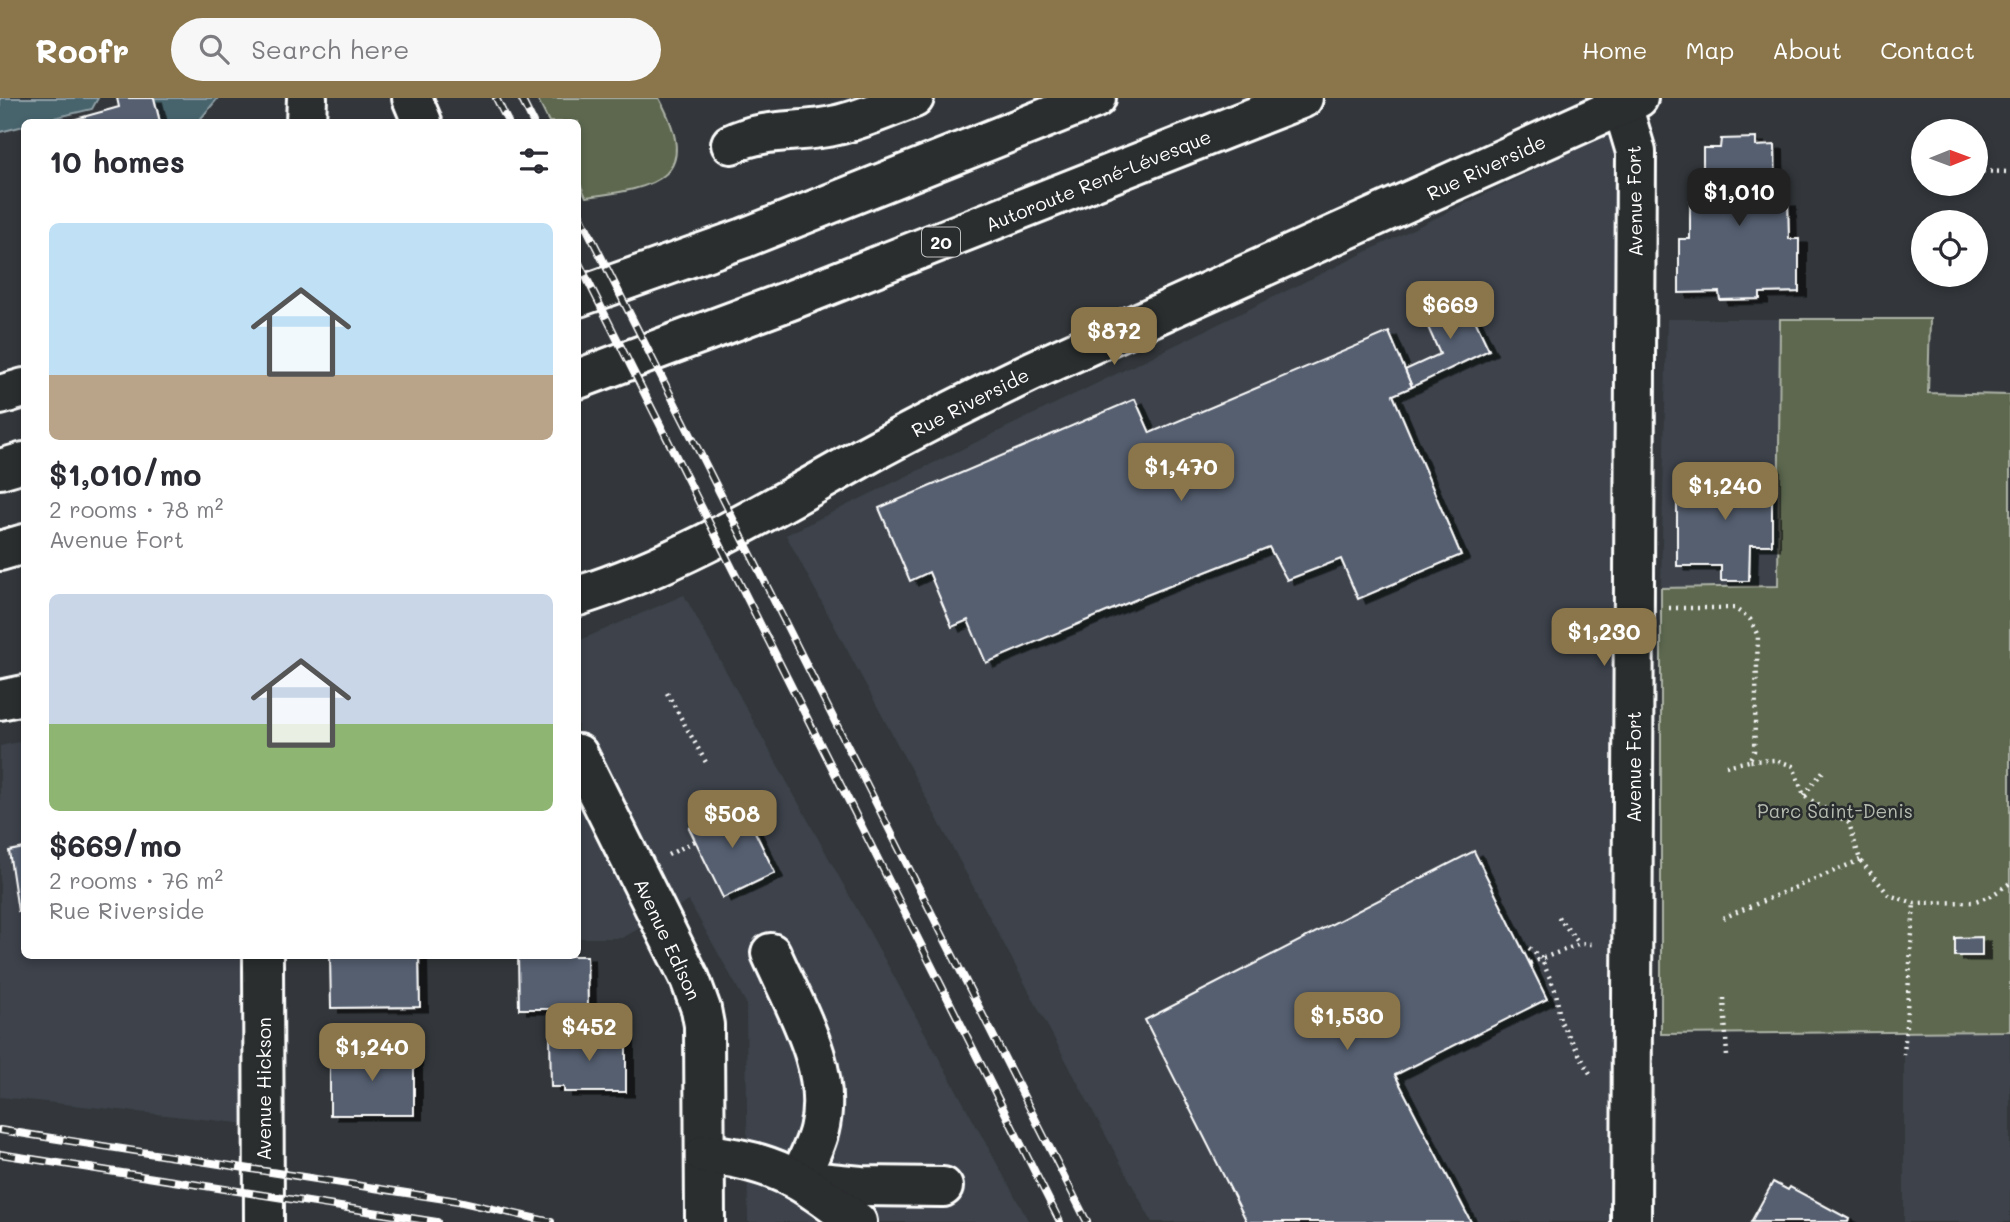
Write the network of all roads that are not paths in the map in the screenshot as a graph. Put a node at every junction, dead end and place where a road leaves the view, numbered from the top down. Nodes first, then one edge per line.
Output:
1 (307, 98) edge
2 (412, 98) edge
3 (914, 98) edge
4 (1097, 98) edge
5 (1303, 98) edge
6 (1630, 102) edge
7 (306, 119) edge
8 (421, 119) edge
9 (731, 144) dead end
10 (744, 237) junction
11 (581, 267) edge
12 (581, 296) edge
13 (581, 378) edge
14 (21, 389) edge
15 (0, 394) edge
16 (21, 463) edge
17 (0, 469) edge
18 (21, 545) edge
19 (0, 551) edge
20 (581, 595) edge
21 (21, 696) edge
22 (0, 700) edge
23 (581, 760) edge
24 (771, 953) dead end
25 (263, 959) edge
26 (705, 1154) junction
27 (798, 1180) junction
28 (943, 1188) dead end
29 (264, 1222) edge
30 (705, 1222) edge
31 (857, 1222) edge
32 (1631, 1222) edge

1 - 7 main road
2 - 8 main road
3 - 9 main road
4 - 10 main road
5 - 13 main road, Autoroute René-Lévesque / 20
6 - 20 main road, Rue Riverside
6 - 32 main road, Avenue Fort
10 - 11 main road
10 - 12 main road
14 - 15 main road
16 - 17 main road
18 - 19 main road
21 - 22 main road
23 - 26 main road, Avenue Edison
24 - 27 main road
25 - 29 main road, Avenue Hickson
26 - 27 main road
26 - 30 main road, Avenue Edison
27 - 28 main road
27 - 31 main road

